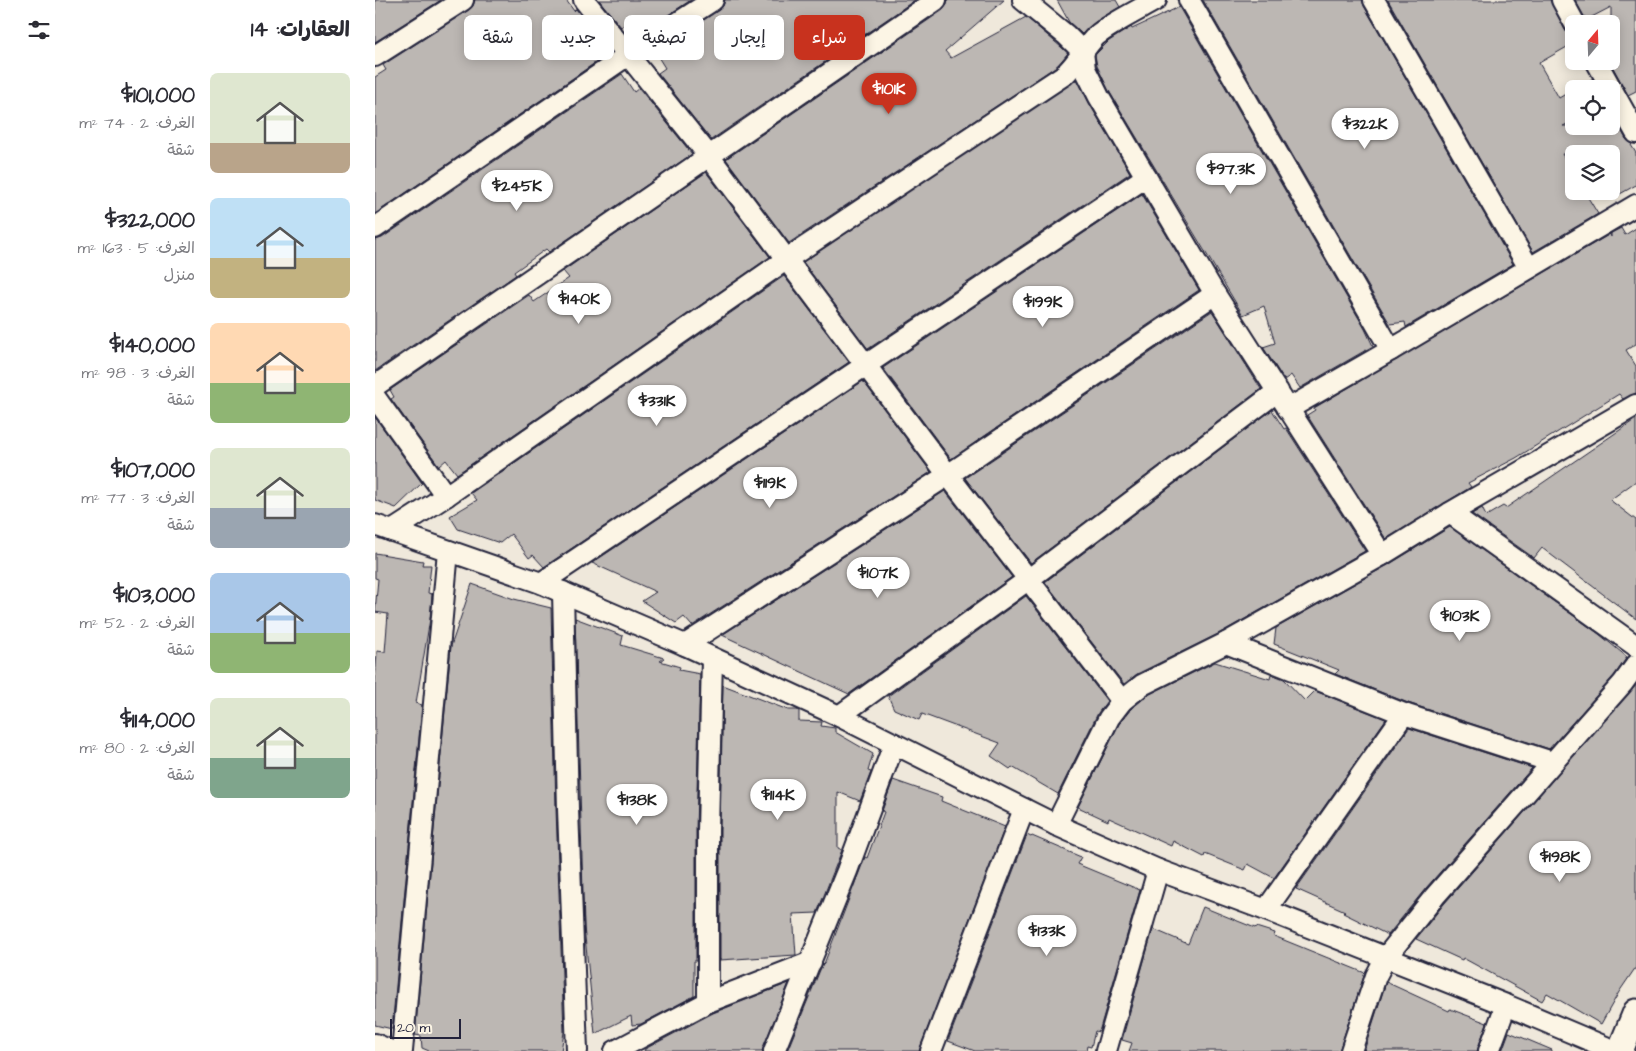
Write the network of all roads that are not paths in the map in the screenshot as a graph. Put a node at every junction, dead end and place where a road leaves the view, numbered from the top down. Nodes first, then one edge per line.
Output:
1 (463, 0) edge
2 (584, 0) edge
3 (713, 0) edge
4 (936, 0) edge
5 (1023, 0) edge
6 (1156, 0) edge
7 (1189, 0) edge
8 (1374, 0) edge
9 (1562, 0) edge
10 (1129, 7) edge
11 (690, 15) edge
12 (1570, 15) edge
13 (624, 50) edge
14 (1083, 52) junction
15 (375, 56) edge
16 (624, 58) edge
17 (632, 60) edge
18 (1601, 70) edge
19 (1636, 133) edge
20 (709, 156) junction
21 (1146, 177) junction
22 (1636, 205) edge
23 (375, 228) edge
24 (787, 259) junction
25 (1529, 268) junction
26 (1215, 294) junction
27 (1391, 350) junction
28 (866, 365) junction
29 (375, 386) edge
30 (1278, 391) junction
31 (375, 397) edge
32 (1636, 405) edge
33 (1288, 409) junction
34 (948, 475) junction
35 (446, 496) junction
36 (1450, 513) junction
37 (384, 528) edge
38 (448, 551) junction
39 (1382, 555) junction
40 (1029, 579) junction
41 (541, 583) junction
42 (563, 592) junction
43 (1226, 643) junction
44 (685, 645) junction
45 (1636, 646) edge
46 (712, 658) junction
47 (1636, 665) edge
48 (1122, 701) junction
49 (1404, 714) junction
50 (839, 716) junction
51 (894, 744) junction
52 (1551, 762) junction
53 (1024, 809) junction
54 (1056, 825) junction
55 (1158, 870) junction
56 (1266, 910) junction
57 (1385, 957) junction
58 (811, 962) junction
59 (708, 1002) junction
60 (1506, 1004) junction
61 (1636, 1012) edge
62 (375, 1044) edge
63 (391, 1051) edge
64 (402, 1051) edge
65 (577, 1051) edge
66 (615, 1051) edge
67 (774, 1051) edge
68 (931, 1051) edge
69 (1107, 1051) edge
70 (1351, 1051) edge
71 (1489, 1051) edge
72 (1615, 1051) edge
73 (1620, 1051) edge

1 - 15 street
2 - 13 street
3 - 11 street
4 - 20 street
5 - 14 street
6 - 10 street
7 - 27 street
8 - 25 street
9 - 12 street
10 - 14 street
14 - 21 street
14 - 24 street
16 - 23 street
17 - 20 street
18 - 19 street
20 - 24 street
20 - 29 street
21 - 26 street
21 - 28 street
22 - 25 street
24 - 28 street
24 - 35 street
25 - 27 street
26 - 30 street
26 - 34 street
27 - 33 street
28 - 34 street
28 - 41 street
30 - 33 street
30 - 40 street
31 - 35 street
32 - 36 street
33 - 39 street
34 - 40 street
34 - 44 street
35 - 37 street
36 - 39 street
36 - 45 street
37 - 38 street
38 - 41 street
38 - 64 street
39 - 43 street
40 - 48 street
40 - 50 street
41 - 42 street
42 - 44 street
42 - 65 street
43 - 48 street
43 - 49 street
44 - 46 street
46 - 50 street
46 - 59 street
47 - 52 street
48 - 54 street
49 - 52 street
49 - 56 street
50 - 51 street
51 - 53 street
51 - 58 street
52 - 57 street
53 - 54 street
53 - 68 street
54 - 55 street
55 - 56 street
55 - 69 street
56 - 57 street
57 - 60 street
57 - 70 street
58 - 59 street
58 - 67 street
59 - 66 street
60 - 71 street
60 - 72 street
61 - 73 street
62 - 63 street

